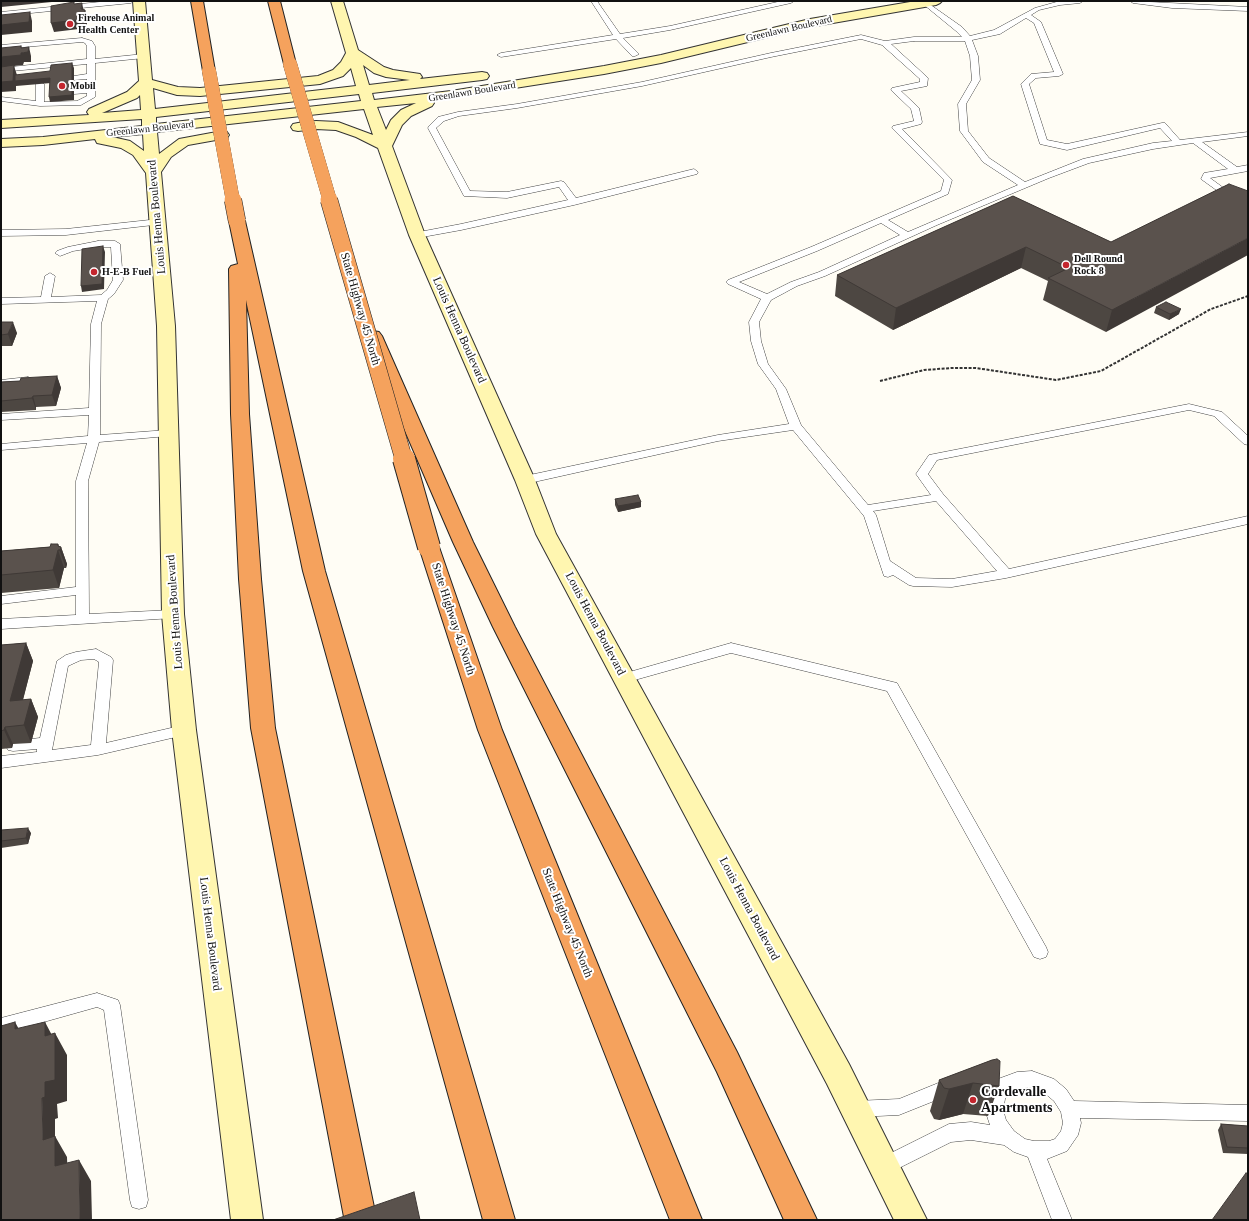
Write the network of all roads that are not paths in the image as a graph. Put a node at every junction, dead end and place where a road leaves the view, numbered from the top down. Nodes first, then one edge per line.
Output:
1 (131, 1) edge
2 (140, 1) edge
3 (197, 1) edge
4 (274, 1) edge
5 (337, 1) edge
6 (594, 1) edge
7 (791, 1) edge
8 (882, 1) edge
9 (1080, 1) edge
10 (1133, 1) edge
11 (930, 2) edge
12 (1248, 9) edge
13 (1, 14) edge
14 (1025, 15) junction
15 (618, 37) junction
16 (968, 39) junction
17 (885, 43) junction
18 (1, 47) edge
19 (353, 52) junction
20 (635, 54) junction
21 (144, 56) junction
22 (501, 56) dead end
23 (90, 60) junction
24 (40, 66) junction
25 (1, 70) edge
26 (604, 70) junction
27 (508, 73) dead end
28 (494, 75) dead end
29 (480, 76) junction
30 (90, 80) junction
31 (146, 82) junction
32 (40, 90) junction
33 (364, 90) junction
34 (51, 91) edge
35 (451, 95) junction
36 (1, 99) edge
37 (370, 105) junction
38 (148, 114) junction
39 (46, 122) junction
40 (1, 124) edge
41 (286, 128) dead end
42 (149, 130) junction
43 (234, 134) dead end
44 (1248, 134) edge
45 (1194, 140) junction
46 (43, 141) junction
47 (20, 142) junction
48 (1177, 142) junction
49 (1, 143) edge
50 (385, 146) junction
51 (1, 148) edge
52 (1248, 168) edge
53 (1235, 170) junction
54 (153, 172) junction
55 (694, 172) dead end
56 (1024, 185) junction
57 (574, 202) junction
58 (1237, 203) edge
59 (882, 220) junction
60 (237, 221) junction
61 (159, 222) junction
62 (1, 232) edge
63 (417, 235) junction
64 (907, 235) junction
65 (60, 252) dead end
66 (50, 276) dead end
67 (103, 298) junction
68 (767, 298) junction
69 (45, 300) junction
70 (1, 301) edge
71 (359, 304) junction
72 (28, 380) edge
73 (1, 383) edge
74 (95, 411) junction
75 (1, 417) edge
76 (796, 426) junction
77 (168, 433) junction
78 (94, 439) junction
79 (1248, 442) edge
80 (1, 447) edge
81 (524, 480) junction
82 (939, 497) junction
83 (865, 509) junction
84 (1248, 520) edge
85 (1006, 574) junction
86 (83, 590) junction
87 (1, 600) edge
88 (172, 614) junction
89 (83, 619) junction
90 (1, 624) edge
91 (624, 678) junction
92 (184, 730) junction
93 (13, 746) dead end
94 (45, 750) junction
95 (98, 750) junction
96 (1, 762) edge
97 (1040, 952) dead end
98 (1, 1026) edge
99 (1004, 1085) junction
100 (856, 1109) junction
101 (1069, 1109) junction
102 (1248, 1113) edge
103 (1008, 1137) junction
104 (1034, 1150) junction
105 (884, 1166) junction
106 (139, 1200) dead end
107 (360, 1216) edge
108 (247, 1220) edge
109 (499, 1220) edge
110 (686, 1220) edge
111 (801, 1220) edge
112 (911, 1220) edge
113 (1062, 1220) edge

1 - 13 lane
2 - 21 main road, Louis Henna Boulevard
3 - 60 highway, bridge
4 - 71 highway, State Highway 45 North, bridge
5 - 19 main road, Louis Henna Boulevard
6 - 15 lane
7 - 15 lane
8 - 20 main road, Greenlawn Boulevard
9 - 14 lane
10 - 12 lane
11 - 16 lane
11 - 26 main road, Greenlawn Boulevard
14 - 16 lane
14 - 48 lane
15 - 20 lane
15 - 22 lane
16 - 17 lane
16 - 56 lane
17 - 57 lane
17 - 59 lane
18 - 23 lane
19 - 29 main road
19 - 31 main road
19 - 33 main road, Louis Henna Boulevard
20 - 26 main road
20 - 27 main road, Greenlawn Boulevard
21 - 23 lane
21 - 31 main road, Louis Henna Boulevard
23 - 24 lane
23 - 30 lane
24 - 25 lane
24 - 32 lane
26 - 35 main road, Greenlawn Boulevard
28 - 29 main road, Greenlawn Boulevard
29 - 33 main road, Greenlawn Boulevard
30 - 30 lane
30 - 32 lane
31 - 38 main road, Louis Henna Boulevard
31 - 39 main road
32 - 34 lane
32 - 36 lane
33 - 37 main road, Louis Henna Boulevard
33 - 38 main road, Greenlawn Boulevard
35 - 37 main road, Greenlawn Boulevard
35 - 50 main road
37 - 42 main road, Greenlawn Boulevard
37 - 50 main road, Louis Henna Boulevard
38 - 39 main road, Greenlawn Boulevard
38 - 42 main road, Louis Henna Boulevard
39 - 40 main road, Greenlawn Boulevard
41 - 50 main road
42 - 46 main road, Greenlawn Boulevard
42 - 54 main road, Louis Henna Boulevard
43 - 54 main road
44 - 45 lane
45 - 48 lane
45 - 53 lane
46 - 47 main road, Greenlawn Boulevard
46 - 54 main road
47 - 49 main road, Greenlawn Boulevard
47 - 51 lane
48 - 56 lane
50 - 63 main road, Louis Henna Boulevard
52 - 53 lane
53 - 58 lane
54 - 61 main road, Louis Henna Boulevard
55 - 57 lane
56 - 64 lane
57 - 63 lane
59 - 64 lane
59 - 68 lane
60 - 107 highway
60 - 109 highway
61 - 62 lane
61 - 77 main road, Louis Henna Boulevard
63 - 81 main road, Louis Henna Boulevard
64 - 68 lane
65 - 67 lane
66 - 69 lane
67 - 69 lane
67 - 74 lane
68 - 76 lane
69 - 70 lane
71 - 110 highway, State Highway 45 North, bridge
71 - 111 highway, bridge
72 - 73 lane
74 - 75 lane
74 - 78 lane
76 - 81 lane
76 - 83 lane
77 - 78 lane
77 - 88 main road, Louis Henna Boulevard
78 - 80 lane
78 - 86 lane
79 - 82 lane
81 - 91 main road, Louis Henna Boulevard
82 - 83 lane
82 - 85 lane
83 - 85 lane
84 - 85 lane
86 - 87 lane
86 - 89 lane
88 - 89 lane
88 - 92 main road, Louis Henna Boulevard
89 - 90 lane
91 - 97 lane
91 - 100 main road, Louis Henna Boulevard
92 - 95 lane
92 - 108 main road, Louis Henna Boulevard
93 - 94 lane
94 - 95 lane
94 - 95 lane
94 - 96 lane
98 - 106 lane
99 - 100 lane
99 - 101 lane
99 - 103 lane
100 - 105 main road, Louis Henna Boulevard
101 - 102 lane
101 - 104 lane
103 - 104 lane
103 - 105 lane
104 - 113 lane
105 - 112 main road, Louis Henna Boulevard

